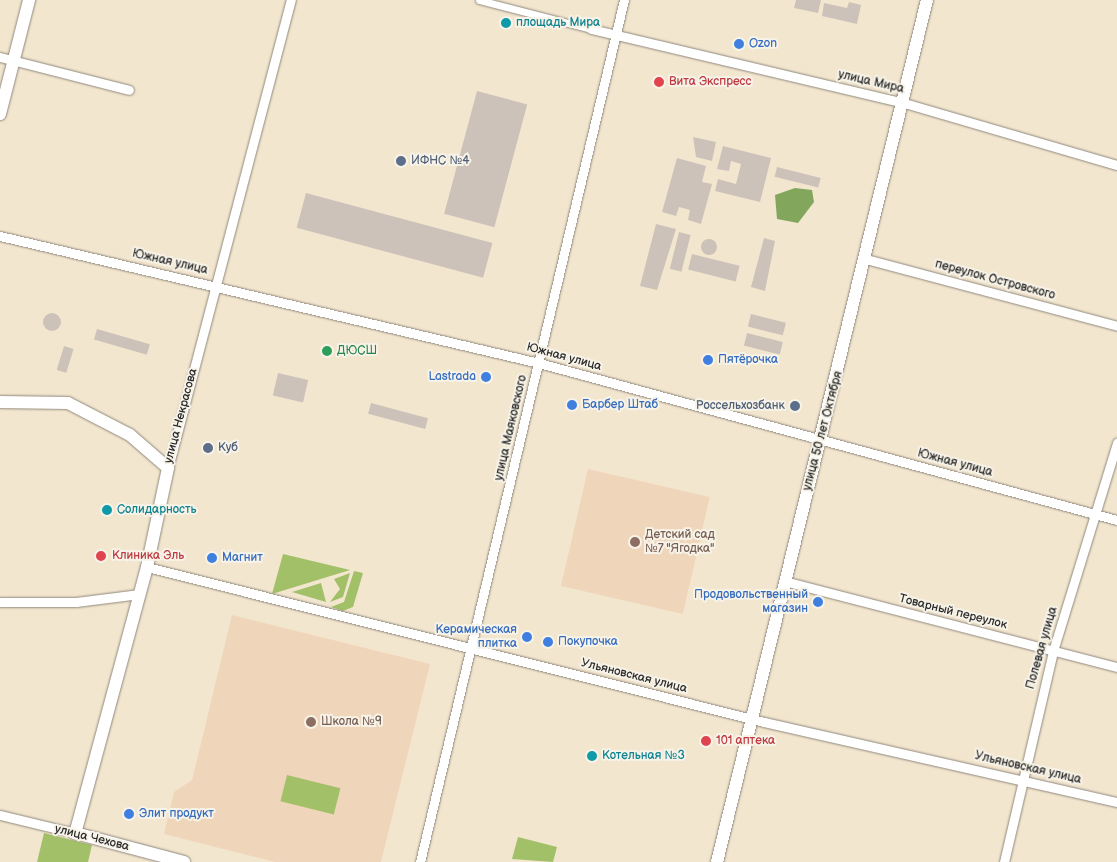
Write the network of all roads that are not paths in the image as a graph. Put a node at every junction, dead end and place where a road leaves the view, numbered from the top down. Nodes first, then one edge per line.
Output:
1 (29, 0) edge
2 (291, 0) edge
3 (479, 0) edge
4 (624, 0) edge
5 (927, 0) edge
6 (591, 29) joint
7 (616, 35) junction
8 (0, 57) edge
9 (14, 60) junction
10 (130, 90) dead end
11 (901, 102) junction
12 (0, 114) edge
13 (1117, 164) edge
14 (0, 236) edge
15 (866, 258) junction
16 (217, 286) junction
17 (1117, 326) edge
18 (539, 363) junction
19 (0, 402) edge
20 (821, 439) junction
21 (1117, 443) edge
22 (168, 468) junction
23 (1095, 513) junction
24 (1117, 520) edge
25 (147, 567) junction
26 (784, 581) junction
27 (140, 594) junction
28 (0, 602) edge
29 (470, 648) junction
30 (1053, 651) junction
31 (1117, 667) edge
32 (752, 718) junction
33 (1021, 779) junction
34 (1117, 802) edge
35 (0, 815) edge
36 (75, 833) junction
37 (184, 862) edge
38 (420, 862) edge
39 (717, 862) edge
40 (1004, 862) edge

1 - 9 main road
2 - 16 street, улица Некрасова
3 - 6 street
4 - 7 street, улица Маяковского
5 - 11 main road, улица 50 лет Октября
6 - 7 street, улица Мира
7 - 11 street, улица Мира
7 - 18 street, улица Маяковского
8 - 9 street
9 - 10 street
9 - 12 main road
11 - 13 street, улица Мира
11 - 15 main road, улица 50 лет Октября
14 - 16 street, Южная улица
15 - 17 street, переулок Островского
15 - 20 main road, улица 50 лет Октября
16 - 18 street, Южная улица
16 - 22 street, улица Некрасова
18 - 20 street, Южная улица
18 - 29 street, улица Маяковского
19 - 22 main road
20 - 23 street, Южная улица
20 - 26 main road, улица 50 лет Октября
21 - 23 street, Полевая улица
22 - 25 main road, улица Некрасова
23 - 24 street, Южная улица
23 - 30 street, Полевая улица
25 - 27 main road, улица Некрасова
25 - 29 street, Ульяновская улица
26 - 30 street, Товарный переулок
26 - 32 main road, улица 50 лет Октября
27 - 28 street
27 - 36 main road, улица Некрасова
29 - 32 street, Ульяновская улица
29 - 38 street, улица Маяковского
30 - 31 street, Товарный переулок
30 - 33 street, Полевая улица
32 - 33 street, Ульяновская улица
32 - 39 main road, улица 50 лет Октября
33 - 34 street, Ульяновская улица
33 - 40 street, Полевая улица
35 - 36 street, улица Чехова
36 - 37 main road, улица Чехова

